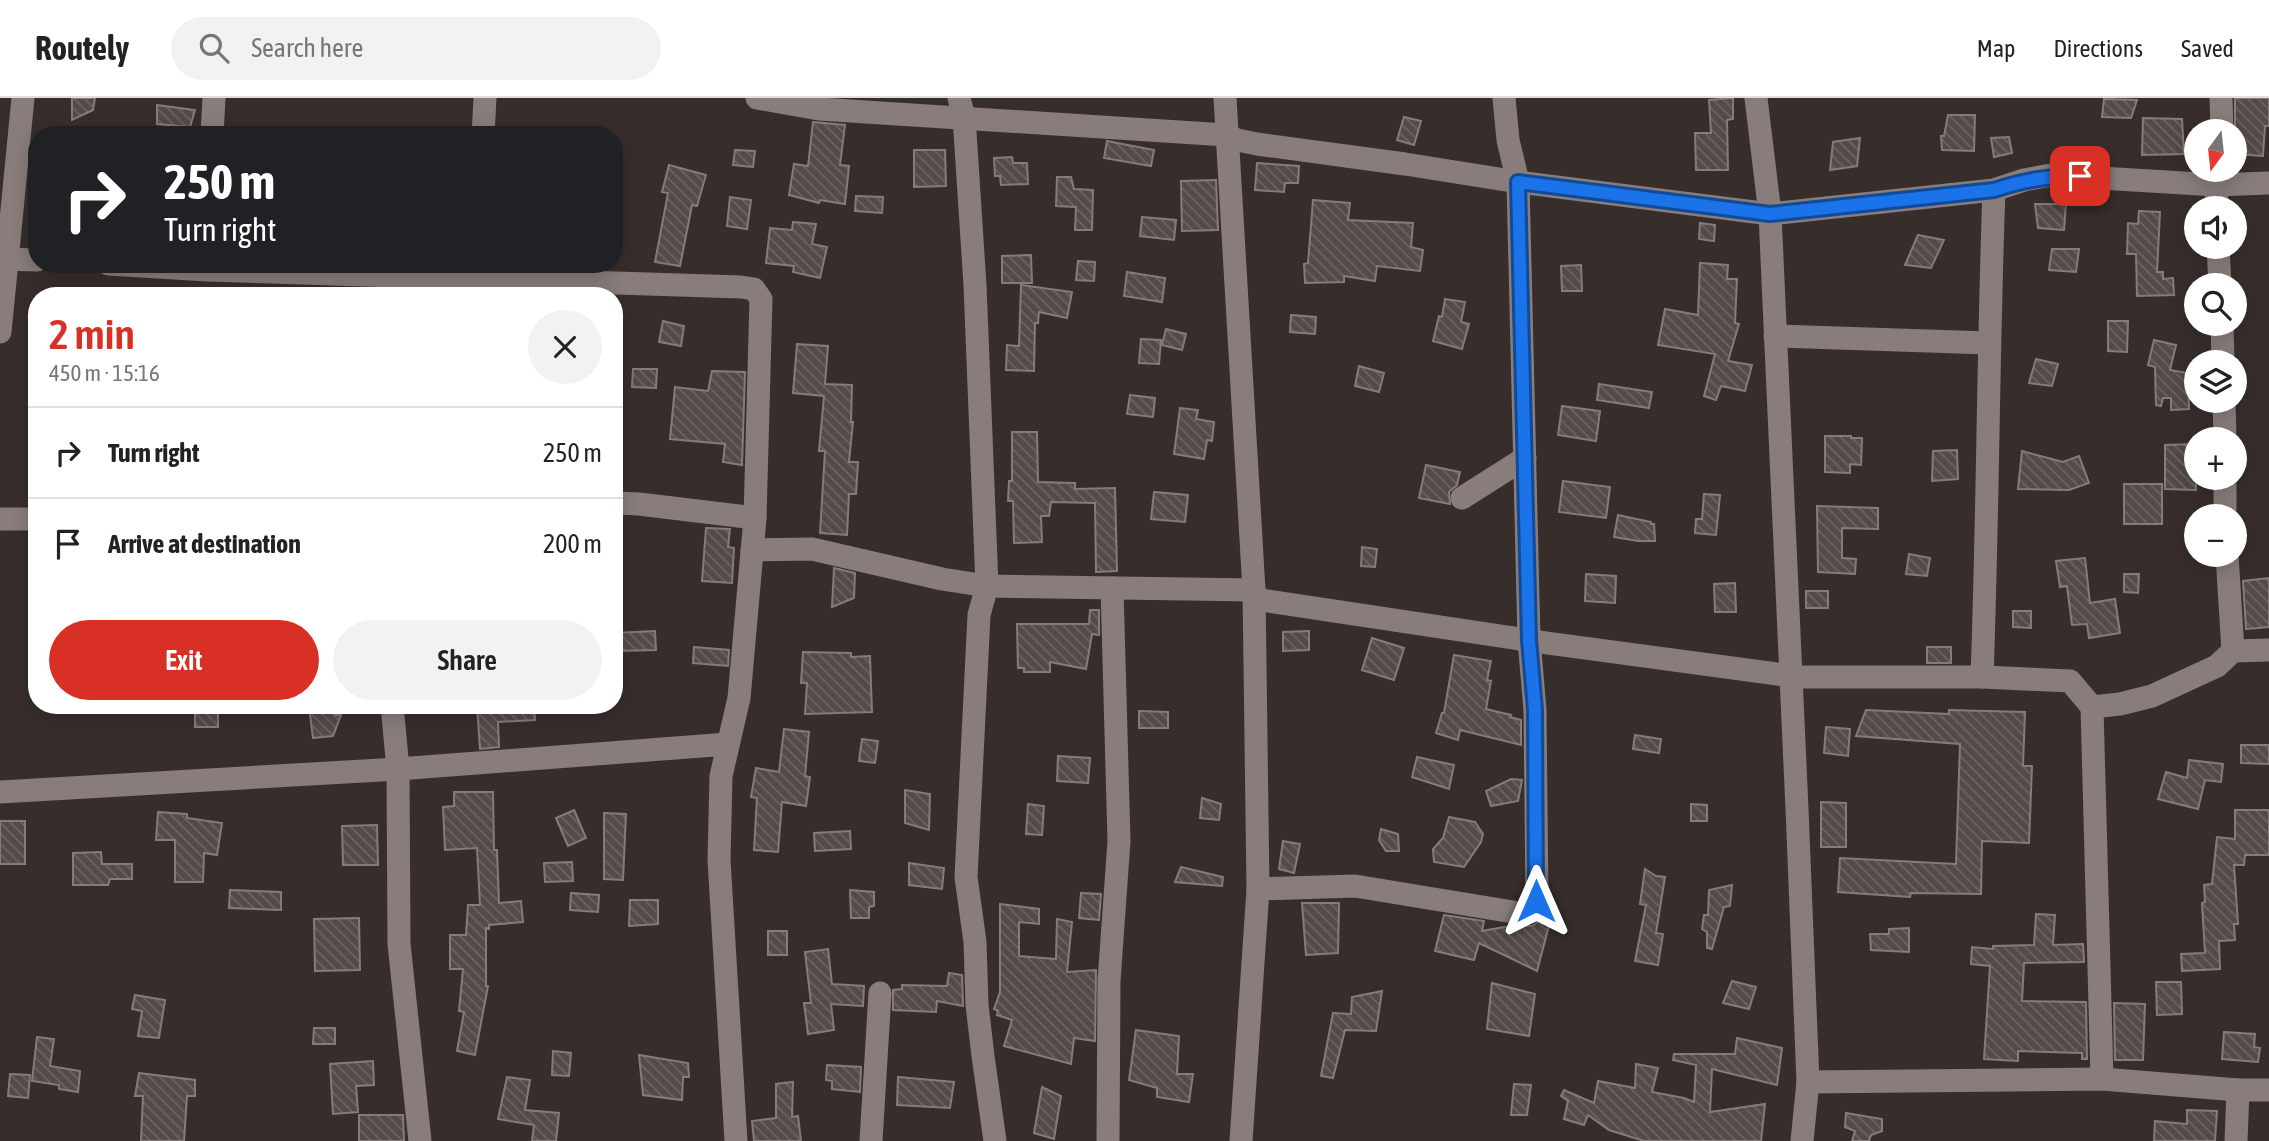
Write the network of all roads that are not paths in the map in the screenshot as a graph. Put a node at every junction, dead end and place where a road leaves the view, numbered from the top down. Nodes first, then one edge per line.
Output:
1 (23, 98) edge
2 (214, 98) edge
3 (485, 98) edge
4 (757, 98) edge
5 (1225, 98) edge
6 (1504, 98) edge
7 (1756, 98) edge
8 (2221, 98) edge
9 (962, 107) edge
10 (2222, 119) edge
11 (212, 126) edge
12 (484, 126) edge
13 (1226, 135) junction
14 (1518, 182) junction
15 (2269, 183) edge
16 (2218, 188) edge
17 (1994, 190) junction
18 (1770, 214) junction
19 (4, 259) edge
20 (28, 260) edge
21 (497, 273) edge
22 (0, 332) edge
23 (1775, 336) junction
24 (1988, 342) junction
25 (1524, 458) junction
26 (1462, 498) dead end
27 (623, 504) edge
28 (755, 518) junction
29 (0, 519) edge
30 (28, 519) edge
31 (752, 550) junction
32 (2228, 567) edge
33 (987, 586) junction
34 (1112, 588) junction
35 (1254, 594) junction
36 (1529, 640) junction
37 (2269, 650) edge
38 (2233, 651) junction
39 (1789, 676) junction
40 (1982, 677) junction
41 (2092, 707) junction
42 (393, 714) edge
43 (728, 744) junction
44 (398, 769) junction
45 (0, 792) edge
46 (1258, 889) junction
47 (880, 993) dead end
48 (2102, 1079) junction
49 (1808, 1082) junction
50 (2238, 1090) junction
51 (2269, 1090) edge
52 (420, 1141) edge
53 (736, 1141) edge
54 (871, 1141) edge
55 (995, 1141) edge
56 (1108, 1141) edge
57 (1241, 1141) edge
58 (1802, 1141) edge
59 (2236, 1141) edge

1 - 19 street
2 - 11 street
3 - 12 street
4 - 9 street
5 - 13 street
6 - 14 street
7 - 18 street
8 - 10 street
9 - 13 street
9 - 33 street
13 - 14 street
13 - 35 street
14 - 18 street
14 - 25 street
15 - 16 street
16 - 17 street
17 - 18 street
17 - 24 street
18 - 23 street
19 - 20 street
19 - 22 street
21 - 28 street
23 - 24 street
23 - 39 street
24 - 40 street
25 - 26 street
25 - 36 street
27 - 28 street
28 - 31 street
29 - 30 street
31 - 33 street
31 - 43 street
32 - 38 street
33 - 34 street
33 - 55 street
34 - 35 street
34 - 56 street
35 - 36 street
35 - 46 street
36 - 39 street
36 - 46 street
37 - 38 street
38 - 41 street
39 - 40 street
39 - 49 street
40 - 41 street
41 - 48 street
42 - 44 street
43 - 44 street
43 - 53 street
44 - 45 street
44 - 52 street
46 - 57 street
47 - 54 street
48 - 49 street
48 - 50 street
49 - 58 street
50 - 51 street
50 - 59 street

